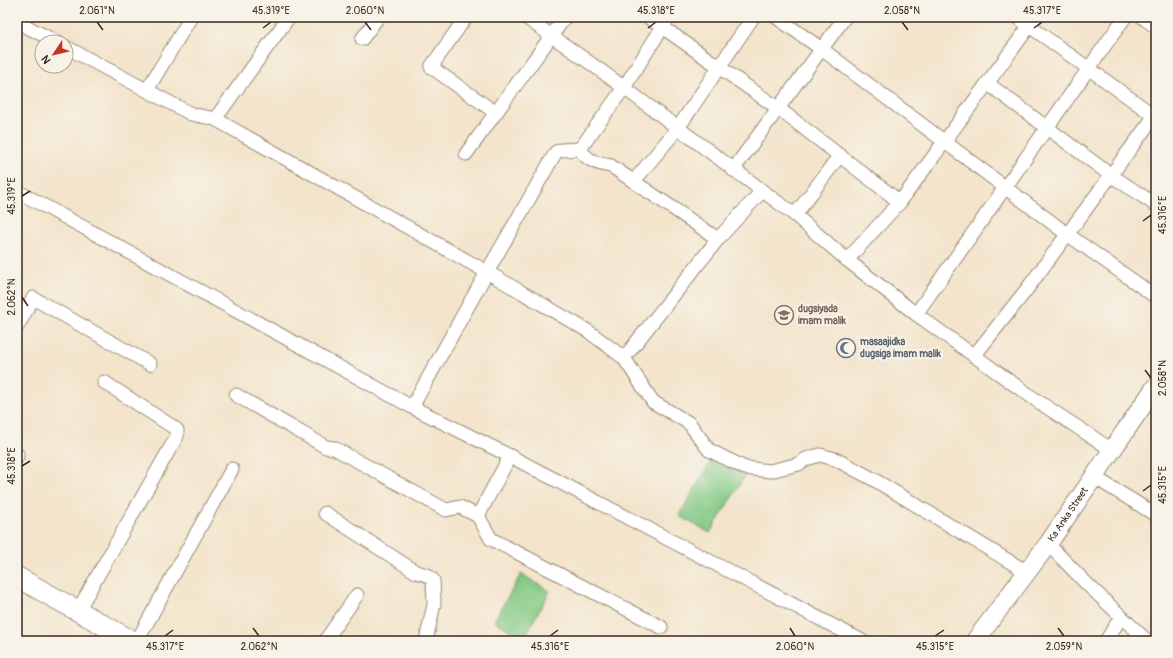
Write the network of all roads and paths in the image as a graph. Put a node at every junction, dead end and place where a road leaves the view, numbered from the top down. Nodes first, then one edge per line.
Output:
1 (191, 17) edge
2 (289, 17) edge
3 (378, 17) edge
4 (466, 17) edge
5 (525, 17) edge
6 (565, 17) edge
7 (648, 17) edge
8 (753, 17) edge
9 (776, 17) edge
10 (845, 17) edge
11 (1017, 17) edge
12 (1125, 17) edge
13 (1142, 17) edge
14 (17, 22) edge
15 (665, 22) edge
16 (1032, 22) edge
17 (1156, 27) edge
18 (41, 34) edge
19 (550, 36) junction
20 (362, 39) dead end
21 (823, 50) junction
22 (74, 51) edge
23 (720, 67) junction
24 (1088, 68) junction
25 (987, 83) junction
26 (623, 89) junction
27 (147, 90) junction
28 (779, 109) junction
29 (496, 113) junction
30 (1156, 116) edge
31 (215, 119) junction
32 (678, 128) junction
33 (1047, 128) junction
34 (944, 142) junction
35 (580, 149) junction
36 (466, 154) dead end
37 (840, 155) junction
38 (733, 170) junction
39 (1112, 176) junction
40 (634, 181) junction
41 (1004, 187) junction
42 (17, 191) edge
43 (762, 191) junction
44 (900, 202) junction
45 (1156, 205) edge
46 (795, 215) junction
47 (1067, 234) junction
48 (718, 239) junction
49 (846, 260) junction
50 (487, 272) junction
51 (1156, 297) edge
52 (916, 314) junction
53 (17, 327) edge
54 (974, 356) junction
55 (624, 358) junction
56 (150, 364) dead end
57 (104, 382) dead end
58 (1156, 386) edge
59 (236, 395) dead end
60 (412, 407) junction
61 (1112, 450) junction
62 (510, 456) junction
63 (232, 469) dead end
64 (1094, 477) junction
65 (325, 512) dead end
66 (1156, 515) edge
67 (478, 516) junction
68 (1048, 544) junction
69 (1027, 572) junction
70 (17, 577) edge
71 (356, 595) dead end
72 (77, 612) junction
73 (1121, 617) junction
74 (661, 627) dead end
75 (132, 641) edge
76 (137, 641) edge
77 (325, 641) edge
78 (426, 641) edge
79 (862, 641) edge
80 (975, 641) edge
81 (1106, 641) edge
82 (1146, 641) edge

1 - 27 street
2 - 31 street
3 - 20 street
4 - 29 street
5 - 19 street
6 - 19 street
7 - 15 street
8 - 23 street
9 - 21 street
10 - 21 street
11 - 16 street
12 - 24 street
13 - 17 street
14 - 18 street
15 - 23 street
15 - 26 street
16 - 24 street
16 - 25 street
19 - 26 street
19 - 29 street
21 - 28 street
21 - 34 street
22 - 27 street
23 - 28 street
23 - 32 street
24 - 30 street
24 - 33 street
25 - 33 street
25 - 34 street
26 - 32 street
26 - 35 street
27 - 31 street
28 - 37 street
28 - 38 street
29 - 36 street
30 - 39 street
31 - 50 street
32 - 38 street
32 - 40 street
33 - 39 street
33 - 41 street
34 - 41 street
34 - 44 street
35 - 40 street
35 - 50 street
37 - 44 street
37 - 46 street
38 - 43 street
39 - 45 street
39 - 47 street
40 - 48 street
41 - 47 street
41 - 52 street
42 - 60 street
43 - 46 street
43 - 48 street
44 - 49 street
46 - 49 street
47 - 51 street
47 - 54 street
48 - 55 street
49 - 52 street
50 - 55 street
50 - 60 street
52 - 54 street
53 - 56 street
54 - 61 street
55 - 69 street
57 - 72 street
58 - 61 street, Ka Anka Street
59 - 67 street
60 - 62 street
61 - 64 street, Ka Anka Street
62 - 67 street
62 - 79 street
63 - 76 street
64 - 66 street
64 - 68 street, Ka Anka Street
65 - 78 street
67 - 74 street
68 - 69 street, Ka Anka Street
68 - 73 street
69 - 80 street, Ka Anka Street
70 - 72 main road
71 - 77 street
72 - 75 main road
73 - 81 street
73 - 82 street

